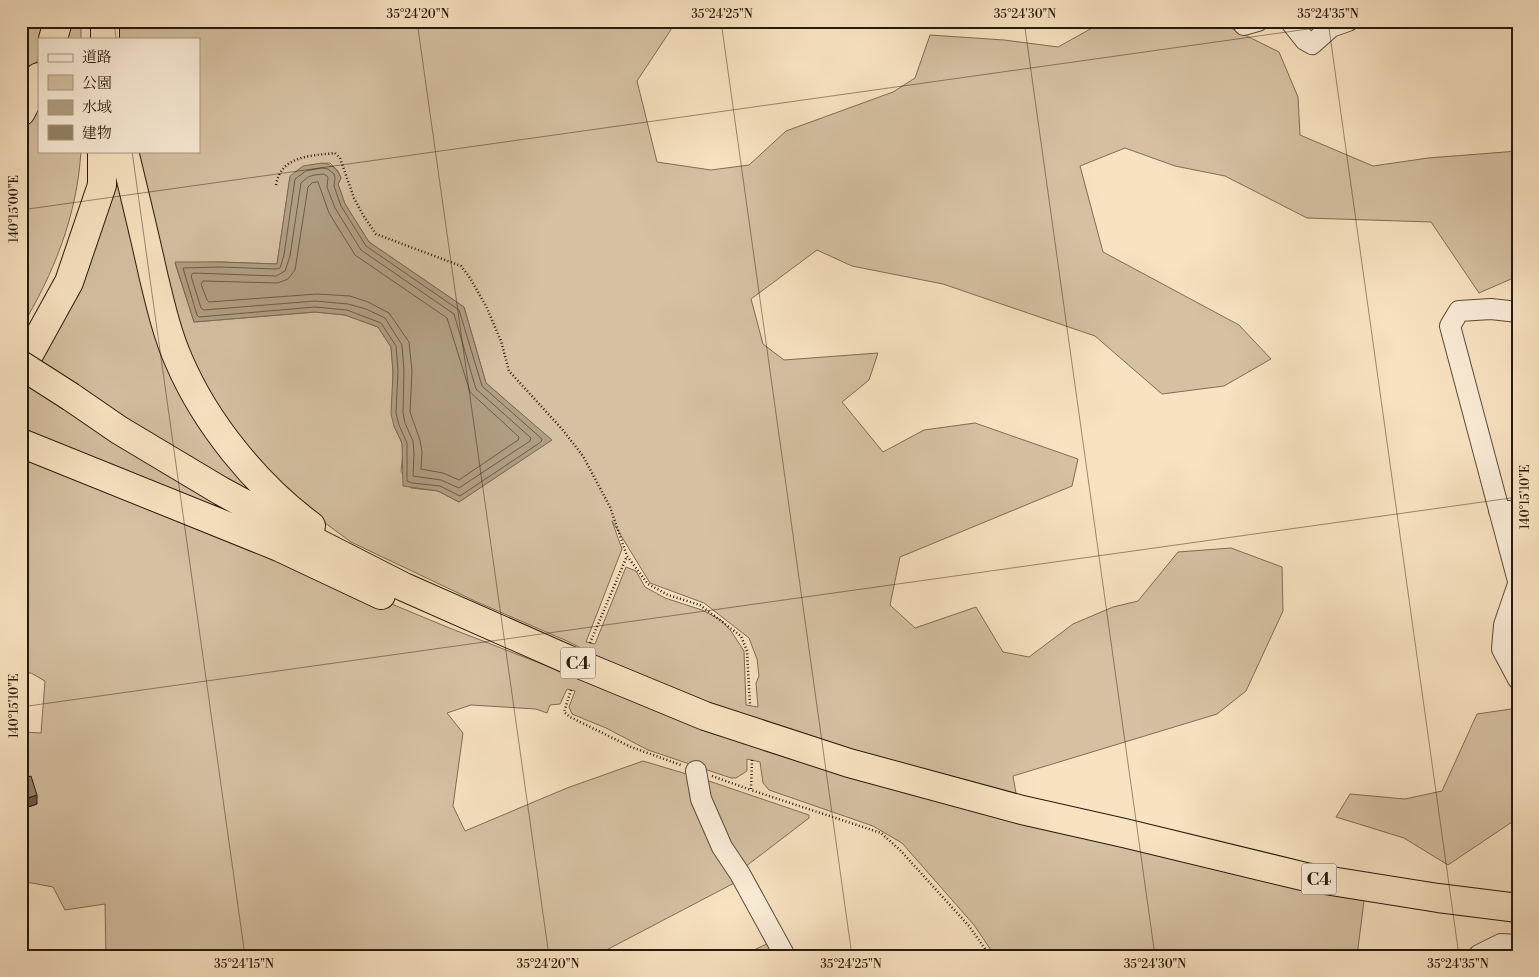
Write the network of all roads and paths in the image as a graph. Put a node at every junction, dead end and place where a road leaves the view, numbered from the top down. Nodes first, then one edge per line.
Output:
1 (58, 21) edge
2 (88, 21) edge
3 (105, 21) edge
4 (1290, 21) edge
5 (1348, 21) edge
6 (53, 38) edge
7 (88, 38) edge
8 (105, 38) edge
9 (38, 79) edge
10 (21, 112) edge
11 (88, 152) edge
12 (102, 152) edge
13 (124, 152) edge
14 (276, 185) dead end
15 (1518, 312) edge
16 (21, 339) edge
17 (21, 365) edge
18 (21, 369) edge
19 (21, 443) edge
20 (1509, 511) edge
21 (627, 556) junction
22 (1518, 583) edge
23 (404, 586) junction
24 (590, 643) dead end
25 (567, 659) junction
26 (1518, 679) edge
27 (571, 690) dead end
28 (750, 706) dead end
29 (752, 760) dead end
30 (696, 770) junction
31 (751, 790) junction
32 (1124, 833) junction
33 (1518, 891) edge
34 (1518, 908) edge
35 (1518, 945) edge
36 (1479, 955) edge
37 (785, 956) edge
38 (990, 956) edge

1 - 6 highway
2 - 7 highway
3 - 8 highway
4 - 5 street
9 - 10 highway
11 - 16 highway
12 - 18 highway
13 - 23 highway
14 - 21 path
15 - 20 street
17 - 23 highway, C4, bridge
19 - 25 highway
20 - 22 street
21 - 24 path
21 - 28 path
22 - 26 street
23 - 25 highway, C4
25 - 32 highway, C4
27 - 30 path
29 - 31 path
30 - 31 path
30 - 37 street
31 - 38 path
32 - 33 highway, C4
32 - 34 highway, C4
35 - 36 street

